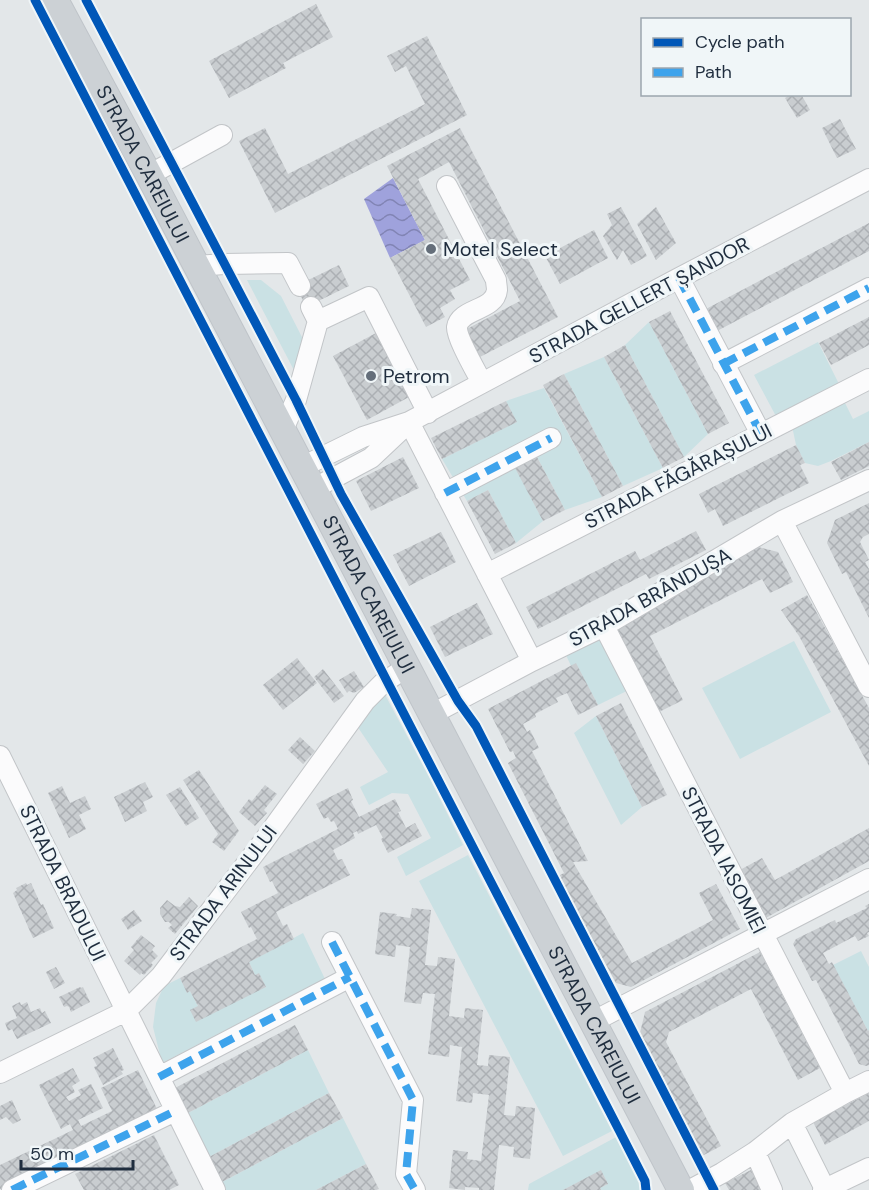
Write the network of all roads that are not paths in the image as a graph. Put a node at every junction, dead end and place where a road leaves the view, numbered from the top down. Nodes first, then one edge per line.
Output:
1 (55, 0) edge
2 (222, 135) dead end
3 (149, 175) junction
4 (869, 179) edge
5 (447, 186) dead end
6 (197, 266) junction
7 (679, 278) junction
8 (300, 286) dead end
9 (869, 288) edge
10 (723, 364) junction
11 (869, 379) edge
12 (482, 383) junction
13 (428, 413) junction
14 (409, 422) junction
15 (283, 430) junction
16 (760, 434) junction
17 (551, 438) dead end
18 (302, 467) junction
19 (869, 480) edge
20 (313, 489) junction
21 (445, 494) junction
22 (782, 521) junction
23 (488, 574) junction
24 (604, 626) junction
25 (532, 662) junction
26 (407, 667) junction
27 (869, 687) edge
28 (432, 714) junction
29 (0, 756) edge
30 (869, 879) edge
31 (762, 934) junction
32 (332, 942) dead end
33 (350, 977) junction
34 (126, 1011) junction
35 (594, 1021) junction
36 (0, 1073) edge
37 (159, 1077) junction
38 (869, 1081) edge
39 (845, 1093) junction
40 (175, 1111) junction
41 (792, 1123) junction
42 (755, 1152) junction
43 (869, 1168) edge
44 (409, 1188) edge
45 (824, 1189) edge
46 (12, 1190) edge
47 (215, 1190) edge
48 (681, 1190) edge
49 (690, 1190) edge
50 (772, 1190) edge

1 - 3 main road, STRADA CAREIULUI
2 - 3 street
3 - 6 main road, STRADA CAREIULUI
4 - 7 street, STRADA GELLERT ȘANDOR
5 - 12 street
6 - 8 street
6 - 15 main road, STRADA CAREIULUI
7 - 10 street
7 - 12 street, STRADA GELLERT ȘANDOR
9 - 10 street
10 - 16 street
11 - 16 street, STRADA FĂGĂRAȘULUI
12 - 13 street, STRADA GELLERT ȘANDOR
13 - 14 street, STRADA GELLERT ȘANDOR
13 - 15 street
14 - 18 street, STRADA GELLERT ȘANDOR
14 - 20 street, STRADA GELLERT ȘANDOR
14 - 21 street
15 - 18 main road, STRADA CAREIULUI
16 - 23 street, STRADA FĂGĂRAȘULUI
17 - 21 street
18 - 20 main road, STRADA CAREIULUI
19 - 22 street, STRADA BRÂNDUȘA
20 - 26 main road, STRADA CAREIULUI
21 - 23 street
22 - 24 street, STRADA BRÂNDUȘA
22 - 27 street
23 - 25 street
24 - 25 street, STRADA BRÂNDUȘA
24 - 31 street, STRADA IASOMIEI
25 - 28 street, STRADA BRÂNDUȘA
26 - 28 main road, STRADA CAREIULUI
26 - 34 street, STRADA ARINULUI
28 - 35 main road, STRADA CAREIULUI
29 - 34 street, STRADA BRADULUI
30 - 31 street
31 - 35 street
31 - 39 street, STRADA IASOMIEI
32 - 33 street
33 - 37 street
33 - 44 street
34 - 36 street, STRADA ARINULUI
34 - 37 street, STRADA BRADULUI
35 - 48 main road, STRADA CAREIULUI
37 - 40 street, STRADA BRADULUI
38 - 39 street
39 - 41 street
40 - 46 street
40 - 47 street, STRADA BRADULUI
41 - 42 street
41 - 45 street
42 - 49 street
42 - 50 street
43 - 45 street

